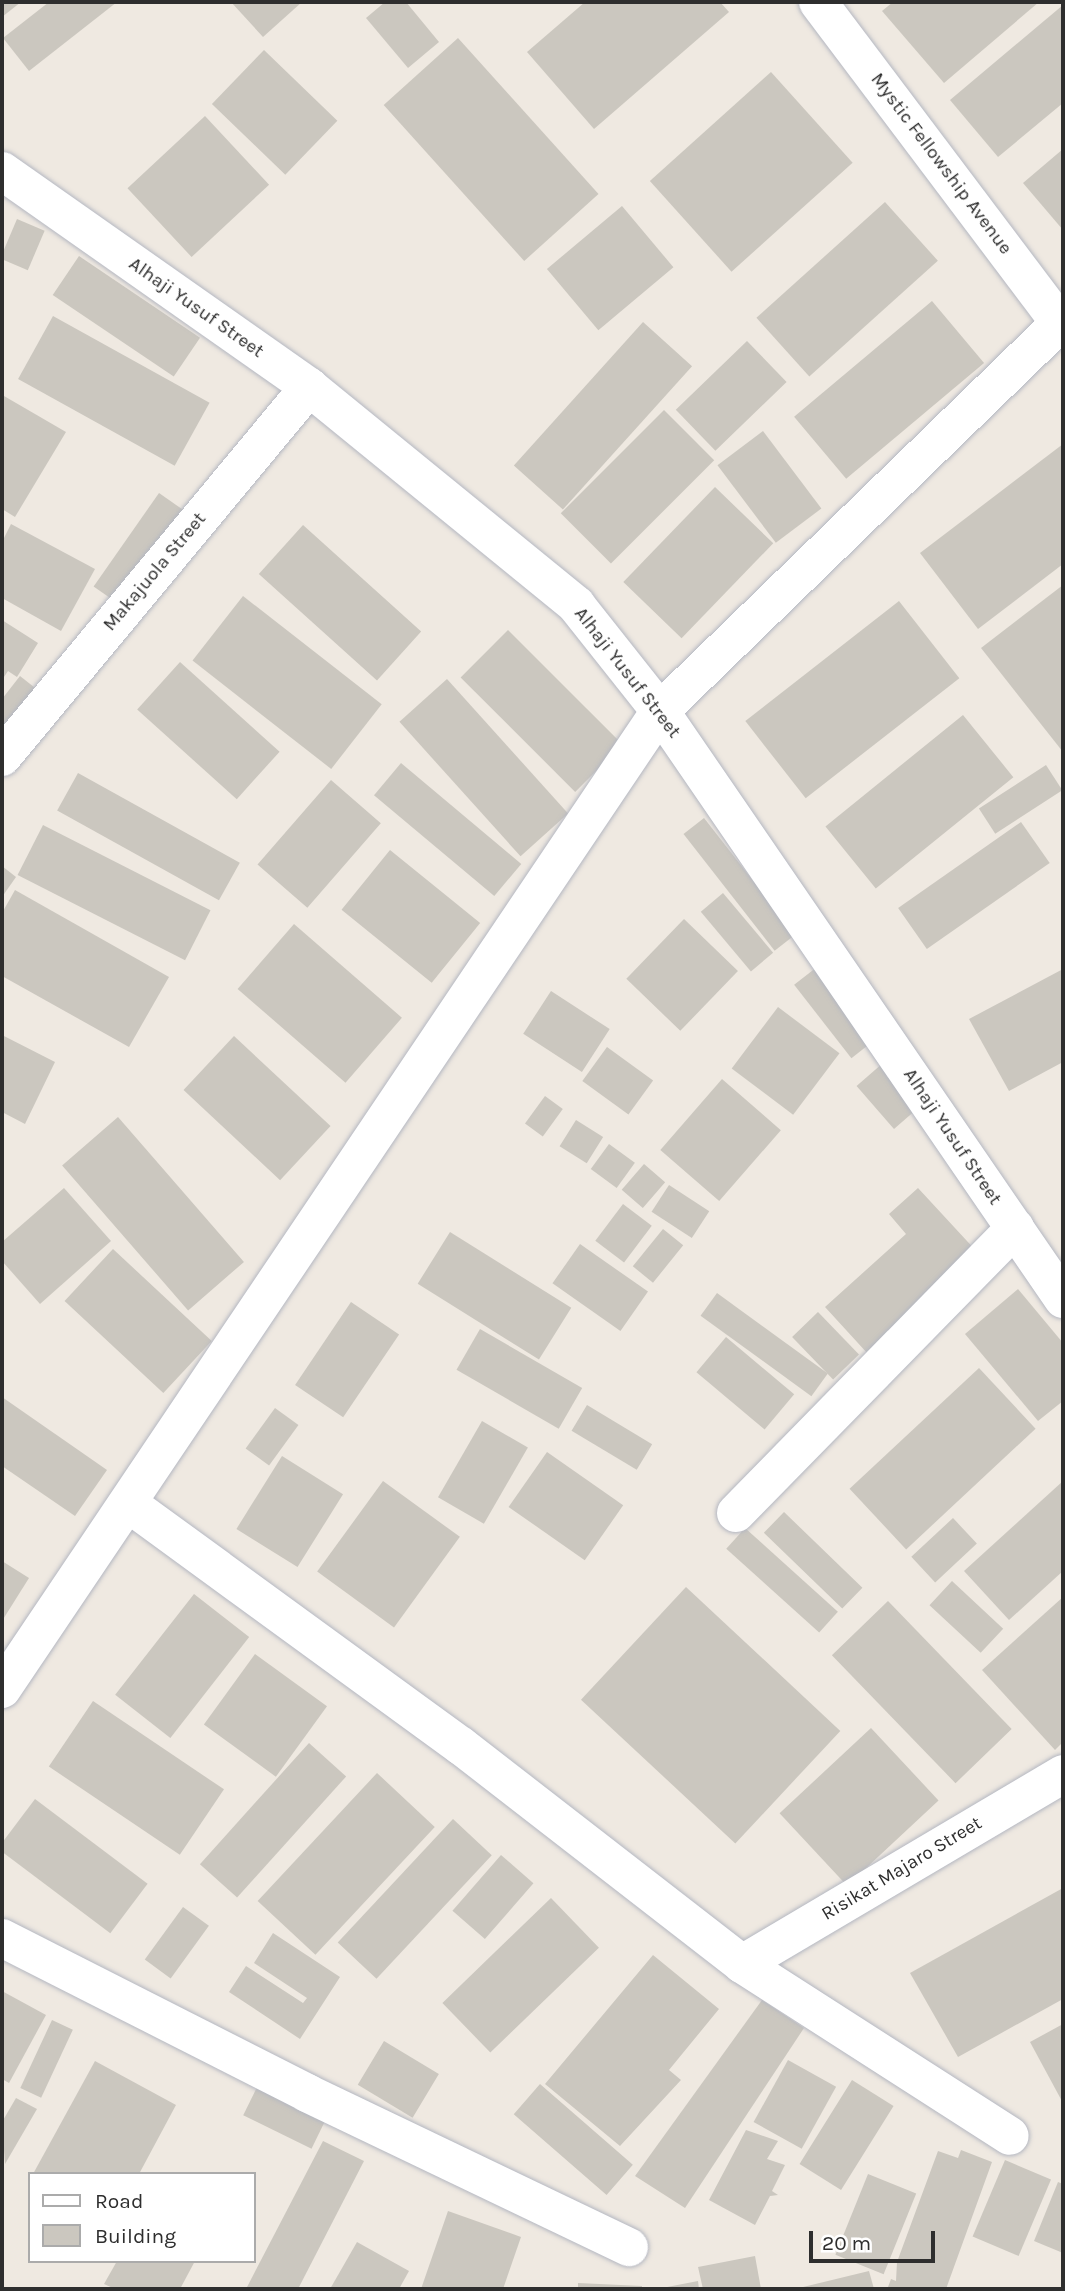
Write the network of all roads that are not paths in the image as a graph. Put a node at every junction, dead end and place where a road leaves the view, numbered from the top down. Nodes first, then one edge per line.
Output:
1 (818, 2) edge
2 (2, 171) edge
3 (1062, 324) edge
4 (309, 387) junction
5 (660, 712) junction
6 (2, 757) edge
7 (1015, 1228) junction
8 (1063, 1299) edge
9 (129, 1504) junction
10 (736, 1513) dead end
11 (2, 1689) edge
12 (1063, 1774) edge
13 (2, 1938) edge
14 (741, 1964) junction
15 (1010, 2136) dead end
16 (629, 2247) dead end

1 - 3 street, Mystic Fellowship Avenue
2 - 4 street, Alhaji Yusuf Street
3 - 5 street
4 - 5 street, Alhaji Yusuf Street
4 - 6 street, Makajuola Street
5 - 7 street, Alhaji Yusuf Street
5 - 9 street
7 - 8 street, Alhaji Yusuf Street
7 - 10 street
9 - 11 street
9 - 14 street
12 - 14 street, Risikat Majaro Street
13 - 16 street
14 - 15 street

